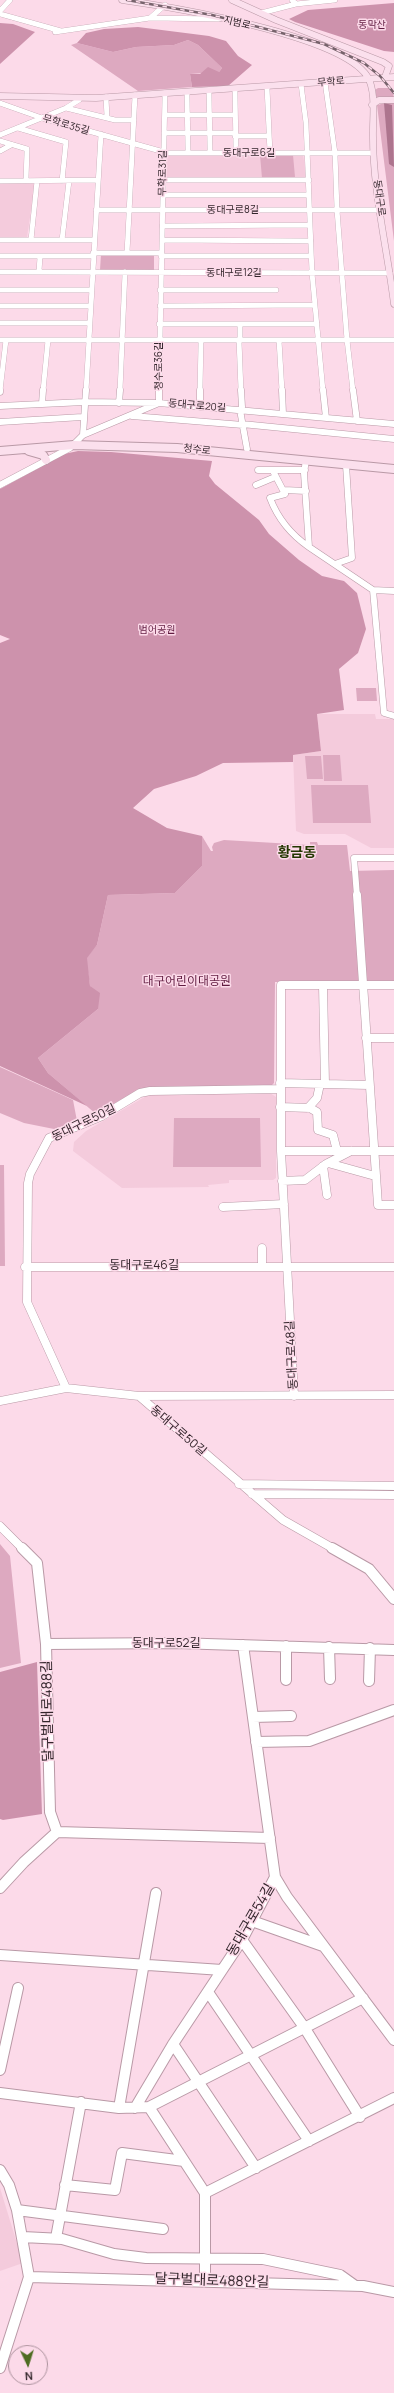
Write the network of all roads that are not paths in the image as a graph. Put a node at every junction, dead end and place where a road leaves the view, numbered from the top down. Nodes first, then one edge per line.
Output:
1 (10, 0) edge
2 (122, 0) edge
3 (148, 0) edge
4 (232, 0) edge
5 (292, 0) edge
6 (335, 0) edge
7 (167, 3) edge
8 (296, 4) junction
9 (0, 12) edge
10 (261, 13) junction
11 (150, 18) junction
12 (221, 19) junction
13 (62, 31) junction
14 (56, 32) dead end
15 (348, 47) junction
16 (329, 51) junction
17 (361, 52) junction
18 (345, 59) junction
19 (394, 62) edge
20 (359, 66) junction
21 (385, 76) junction
22 (394, 76) edge
23 (368, 78) junction
24 (341, 81) junction
25 (394, 81) edge
26 (325, 82) junction
27 (332, 82) junction
28 (301, 84) junction
29 (267, 87) junction
30 (235, 89) junction
31 (365, 89) junction
32 (209, 90) junction
33 (187, 92) junction
34 (165, 93) junction
35 (0, 96) edge
36 (134, 96) junction
37 (106, 97) junction
38 (96, 98) junction
39 (79, 100) junction
40 (394, 100) edge
41 (0, 102) edge
42 (372, 105) junction
43 (66, 108) junction
44 (165, 115) junction
45 (188, 115) junction
46 (210, 115) junction
47 (235, 115) junction
48 (42, 118) junction
49 (107, 118) junction
50 (134, 120) junction
51 (18, 128) junction
52 (164, 133) junction
53 (188, 133) junction
54 (211, 133) junction
55 (101, 134) junction
56 (235, 134) junction
57 (0, 135) edge
58 (269, 136) junction
59 (0, 141) edge
60 (133, 143) junction
61 (11, 145) junction
62 (0, 151) edge
63 (164, 152) junction
64 (307, 152) junction
65 (335, 152) junction
66 (373, 152) junction
67 (188, 153) junction
68 (210, 153) junction
69 (236, 153) junction
70 (270, 153) junction
71 (98, 180) junction
72 (163, 180) junction
73 (232, 180) junction
74 (309, 180) junction
75 (0, 181) edge
76 (26, 181) junction
77 (37, 181) junction
78 (62, 181) junction
79 (69, 181) junction
80 (163, 195) junction
81 (232, 195) junction
82 (309, 195) junction
83 (96, 210) junction
84 (129, 210) junction
85 (162, 210) junction
86 (310, 210) junction
87 (337, 210) junction
88 (381, 210) junction
89 (310, 225) junction
90 (162, 226) junction
91 (0, 240) edge
92 (30, 240) junction
93 (62, 240) junction
94 (94, 240) junction
95 (162, 240) junction
96 (310, 241) junction
97 (127, 253) junction
98 (93, 254) junction
99 (161, 254) junction
100 (0, 256) edge
101 (40, 256) junction
102 (311, 256) junction
103 (0, 272) edge
104 (40, 272) junction
105 (92, 272) junction
106 (125, 272) junction
107 (161, 272) junction
108 (312, 273) junction
109 (342, 273) junction
110 (390, 273) junction
111 (0, 290) edge
112 (91, 290) junction
113 (160, 290) junction
114 (276, 290) dead end
115 (394, 304) edge
116 (315, 305) junction
117 (0, 306) edge
118 (90, 306) junction
119 (160, 306) junction
120 (0, 323) edge
121 (88, 323) junction
122 (159, 324) junction
123 (240, 324) junction
124 (317, 324) junction
125 (3, 340) edge
126 (48, 340) junction
127 (87, 340) junction
128 (122, 340) junction
129 (159, 340) junction
130 (201, 340) junction
131 (240, 340) junction
132 (279, 340) junction
133 (318, 340) junction
134 (347, 340) junction
135 (394, 340) edge
136 (0, 392) edge
137 (84, 402) junction
138 (119, 403) junction
139 (159, 403) junction
140 (42, 404) junction
141 (0, 406) edge
142 (200, 407) junction
143 (240, 410) junction
144 (283, 414) junction
145 (129, 415) junction
146 (82, 417) junction
147 (326, 418) junction
148 (357, 421) junction
149 (0, 422) edge
150 (242, 424) junction
151 (394, 424) edge
152 (394, 439) edge
153 (78, 440) junction
154 (0, 445) edge
155 (247, 449) junction
156 (9, 450) junction
157 (0, 452) edge
158 (46, 460) junction
159 (306, 460) junction
160 (346, 465) junction
161 (393, 466) edge
162 (258, 470) dead end
163 (305, 470) junction
164 (273, 471) junction
165 (275, 477) junction
166 (0, 485) edge
167 (256, 485) dead end
168 (284, 490) junction
169 (306, 491) junction
170 (309, 547) junction
171 (335, 564) junction
172 (373, 590) junction
173 (394, 591) edge
174 (394, 716) edge
175 (394, 858) edge
176 (322, 985) junction
177 (362, 985) junction
178 (394, 985) edge
179 (366, 1038) junction
180 (394, 1038) edge
181 (322, 1084) junction
182 (369, 1085) junction
183 (280, 1086) junction
184 (280, 1107) junction
185 (308, 1108) junction
186 (281, 1151) junction
187 (337, 1151) junction
188 (352, 1151) junction
189 (373, 1151) junction
190 (394, 1151) edge
191 (326, 1164) junction
192 (375, 1176) junction
193 (282, 1180) junction
194 (327, 1195) dead end
195 (284, 1204) junction
196 (394, 1205) edge
197 (223, 1207) dead end
198 (262, 1248) dead end
199 (287, 1265) junction
200 (262, 1266) junction
201 (26, 1267) junction
202 (394, 1267) edge
203 (66, 1388) junction
204 (394, 1395) edge
205 (139, 1396) junction
206 (294, 1396) junction
207 (0, 1401) edge
208 (238, 1483) junction
209 (273, 1484) junction
210 (394, 1486) edge
211 (252, 1494) junction
212 (275, 1494) junction
213 (394, 1495) edge
214 (0, 1526) edge
215 (394, 1599) edge
216 (46, 1644) junction
217 (243, 1645) junction
218 (286, 1646) junction
219 (329, 1647) junction
220 (370, 1648) junction
221 (394, 1650) edge
222 (330, 1679) dead end
223 (286, 1680) dead end
224 (370, 1681) dead end
225 (394, 1710) edge
226 (291, 1716) dead end
227 (253, 1717) junction
228 (256, 1742) junction
229 (57, 1832) junction
230 (270, 1838) junction
231 (275, 1877) junction
232 (0, 1888) edge
233 (156, 1893) dead end
234 (252, 1921) junction
235 (242, 1940) junction
236 (323, 1946) junction
237 (0, 1955) edge
238 (142, 1966) junction
239 (222, 1970) junction
240 (18, 1988) dead end
241 (208, 1992) junction
242 (363, 1998) junction
243 (304, 2027) junction
244 (394, 2040) edge
245 (173, 2044) junction
246 (250, 2054) junction
247 (0, 2070) edge
248 (199, 2080) junction
249 (0, 2093) edge
250 (394, 2098) edge
251 (81, 2102) junction
252 (119, 2108) junction
253 (135, 2108) junction
254 (149, 2108) junction
255 (360, 2117) junction
256 (310, 2142) junction
257 (184, 2161) junction
258 (256, 2168) junction
259 (0, 2170) edge
260 (65, 2185) junction
261 (205, 2193) junction
262 (17, 2210) junction
263 (60, 2215) junction
264 (163, 2229) dead end
265 (23, 2237) junction
266 (56, 2238) junction
267 (204, 2257) junction
268 (29, 2276) junction
269 (205, 2281) junction
270 (354, 2286) junction
271 (394, 2292) edge
272 (3, 2346) edge
273 (0, 2368) edge

1 - 9 street
2 - 7 main road, 지범로
3 - 7 main road
4 - 10 main road, 지범로
5 - 8 street
6 - 8 street
7 - 11 street
7 - 12 main road, 지범로
7 - 16 main road
8 - 10 street
9 - 13 street
10 - 15 main road, 지범로
11 - 12 street
11 - 13 street
12 - 16 main road, 지범로
13 - 14 street
15 - 17 main road, 지범로
15 - 19 main road
16 - 18 main road, 지범로
17 - 18 main road
17 - 21 main road, 지범로
18 - 20 main road, 지범로
18 - 21 main road, 지범로
20 - 23 main road, 지범로
20 - 24 main road
21 - 22 main road, 무학로
21 - 23 main road, 무학로
21 - 25 main road
21 - 31 main road
23 - 24 main road, 무학로
23 - 31 main road, 동대구로
24 - 27 main road, 무학로
26 - 27 main road, 무학로
26 - 28 main road, 무학로
26 - 65 street
27 - 31 main road
28 - 29 main road, 무학로
28 - 64 street
29 - 30 main road, 무학로
29 - 58 street
30 - 32 main road, 무학로
30 - 47 street
31 - 42 main road, 동대구로
32 - 33 main road, 무학로
32 - 46 street
33 - 34 main road, 무학로
33 - 45 street
34 - 36 main road, 무학로
34 - 44 street, 무학로31길
35 - 38 main road, 무학로
35 - 39 main road, 무학로
36 - 37 main road, 무학로
36 - 50 street
37 - 38 main road, 무학로
37 - 49 street
38 - 39 main road, 무학로
39 - 43 street
40 - 42 main road
41 - 48 street, 무학로35길
42 - 66 main road, 동대구로
43 - 48 street
43 - 49 street
44 - 45 street
44 - 52 street, 무학로31길
45 - 46 street
45 - 53 street
46 - 47 street
46 - 54 street
47 - 56 street
48 - 51 street
48 - 55 street, 무학로35길
49 - 50 street
50 - 60 street
51 - 57 street
51 - 78 street
52 - 53 street
52 - 63 street, 무학로31길
53 - 54 street
53 - 67 street
54 - 56 street
54 - 68 street
55 - 60 street, 동대구로6길
55 - 71 street, 무학로35길
56 - 58 street
56 - 69 street
58 - 70 street
59 - 61 street
60 - 63 street, 동대구로6길
60 - 84 street
61 - 62 street
61 - 76 street
63 - 67 street, 동대구로6길
63 - 72 street, 무학로31길
64 - 65 street, 동대구로6길
64 - 70 street, 동대구로6길
64 - 74 street
65 - 66 street, 동대구로6길
65 - 87 street
66 - 88 main road, 동대구로
67 - 68 street, 동대구로6길
68 - 69 street, 동대구로6길
69 - 70 street, 동대구로6길
71 - 79 street
71 - 83 street, 무학로35길
72 - 73 street
72 - 80 street, 무학로31길
73 - 74 street
73 - 81 street
74 - 82 street
75 - 76 street
76 - 77 street
77 - 78 street
77 - 92 street
78 - 79 street
79 - 93 street
80 - 81 street
80 - 85 street, 무학로31길
81 - 82 street
82 - 86 street
83 - 84 street, 동대구로8길
83 - 94 street, 무학로35길
84 - 85 street, 동대구로8길
84 - 97 street
85 - 86 street, 동대구로8길
85 - 90 street, 무학로31길
86 - 87 street, 동대구로8길
86 - 89 street
87 - 88 street, 동대구로8길
87 - 109 street
88 - 110 main road, 동대구로
89 - 90 street
89 - 96 street
90 - 95 street, 무학로31길
91 - 92 street
92 - 93 street
93 - 94 street
94 - 98 street, 무학로35길
95 - 96 street
95 - 99 street, 무학로31길
96 - 102 street
97 - 98 street
97 - 99 street
98 - 101 street
98 - 105 street, 무학로35길
99 - 102 street
99 - 107 street, 무학로31길
100 - 101 street
101 - 104 street
102 - 108 street
103 - 104 street, 동대구로12길
104 - 105 street, 동대구로12길
105 - 106 street, 동대구로12길
105 - 112 street, 무학로35길
106 - 107 street, 동대구로12길
106 - 128 street
107 - 108 street, 동대구로12길
107 - 113 street, 청수로36길
108 - 109 street, 동대구로12길
108 - 116 street
109 - 110 street, 동대구로12길
109 - 134 street
110 - 115 main road, 동대구로
111 - 112 street
112 - 118 street, 무학로35길
113 - 114 street
113 - 119 street, 청수로36길
116 - 119 street
116 - 124 street
117 - 118 street
118 - 121 street, 무학로35길
119 - 122 street, 청수로36길
120 - 121 street
121 - 127 street, 무학로35길
122 - 123 street
122 - 129 street, 청수로36길
123 - 124 street
123 - 131 street
124 - 133 street
125 - 126 street
125 - 136 street
126 - 127 street
126 - 140 street
127 - 128 street
127 - 137 street, 무학로35길
128 - 129 street
128 - 138 street
129 - 130 street
129 - 139 street, 청수로36길
130 - 131 street
130 - 142 street
131 - 132 street
131 - 143 street
132 - 133 street
132 - 144 street
133 - 134 street
133 - 147 street
134 - 135 street
134 - 148 street
137 - 138 street, 동대구로20길
137 - 140 street, 동대구로20길
137 - 146 street, 무학로35길
138 - 139 street, 동대구로20길
139 - 142 street, 동대구로20길
139 - 145 street, 청수로36길
140 - 141 street, 동대구로20길
142 - 143 street, 동대구로20길
143 - 144 street, 동대구로20길
143 - 150 street
144 - 147 street, 동대구로20길
145 - 150 street
145 - 153 street, 청수로36길
146 - 149 street
146 - 153 street, 무학로35길
147 - 148 street, 동대구로20길
148 - 151 street, 동대구로20길
150 - 152 street
150 - 155 street
153 - 154 main road, 청수로
153 - 155 main road, 청수로
153 - 156 main road, 청수로
153 - 158 street, 청수로36길
153 - 159 main road, 청수로
155 - 161 main road, 청수로
156 - 157 main road, 청수로
156 - 158 main road
158 - 166 street, 청수로36길
159 - 160 main road, 청수로
159 - 163 street
160 - 161 main road, 청수로
160 - 171 street
162 - 164 street
163 - 164 street
163 - 169 street
164 - 165 street
165 - 167 street
165 - 168 street
168 - 169 street
168 - 170 street
169 - 170 street
170 - 171 street
171 - 172 street
172 - 173 street
172 - 174 street
175 - 177 street
176 - 177 street
176 - 181 street
176 - 183 street, 동대구로48길
177 - 178 street
177 - 179 street
179 - 180 street
179 - 182 street
181 - 182 street, 동대구로50길
181 - 183 street, 동대구로50길
181 - 185 street
182 - 189 street
183 - 184 street, 동대구로48길
183 - 201 street, 동대구로50길
184 - 185 street
184 - 186 street, 동대구로48길
185 - 187 street
186 - 187 street
186 - 193 street, 동대구로48길
187 - 188 street
188 - 189 street
188 - 191 street
189 - 190 street
189 - 192 street
191 - 192 street
191 - 193 street
191 - 194 street
192 - 196 street
193 - 195 street, 동대구로48길
195 - 197 street
195 - 199 street, 동대구로48길
198 - 200 street
199 - 200 street, 동대구로46길
199 - 202 street, 동대구로46길
199 - 206 street, 동대구로48길
200 - 201 street, 동대구로46길
201 - 203 street, 동대구로50길
203 - 205 street, 동대구로50길
203 - 207 street, 동대구로50길
204 - 206 street, 동대구로48길
205 - 206 street
205 - 208 street, 동대구로50길
208 - 209 street
208 - 211 street
209 - 210 street
209 - 212 street
211 - 212 street
211 - 215 street
212 - 213 street
214 - 216 street, 달구벌대로488길
216 - 217 street, 동대구로52길
216 - 229 street, 달구벌대로488길
217 - 218 street, 동대구로52길
217 - 227 street, 동대구로54길
218 - 219 street, 동대구로52길
218 - 223 street
219 - 220 street, 동대구로52길
219 - 222 street
220 - 221 street, 동대구로52길
220 - 224 street
225 - 228 street
226 - 227 street
227 - 228 street, 동대구로54길
228 - 230 street, 동대구로54길
229 - 230 street
229 - 232 street
230 - 231 street, 동대구로54길
231 - 234 street, 동대구로54길
231 - 236 street
233 - 238 street
234 - 235 street, 동대구로54길
234 - 236 street
235 - 239 street, 동대구로54길
235 - 243 street
236 - 242 street
237 - 238 street, 동대구로54길
238 - 239 street, 동대구로54길
238 - 252 street
239 - 241 street
240 - 247 street
241 - 245 street
241 - 246 street
242 - 243 street
242 - 244 street
243 - 246 street
243 - 255 street
245 - 248 street
245 - 253 street
246 - 248 street
246 - 256 street
248 - 254 street
248 - 258 street
249 - 251 street
250 - 255 street
251 - 252 street
251 - 260 street
252 - 253 street
253 - 254 street
254 - 257 street
255 - 256 street
256 - 258 street
257 - 260 street
257 - 261 street
258 - 261 street
259 - 262 street
260 - 263 street
261 - 267 street
262 - 263 street
262 - 265 street
263 - 264 street
263 - 266 street
265 - 266 street
265 - 268 street
266 - 267 street
267 - 269 street
267 - 270 street
268 - 269 street, 달구벌대로488안길
268 - 272 street
269 - 270 street, 달구벌대로488안길
270 - 271 street, 달구벌대로488안길
272 - 273 street

